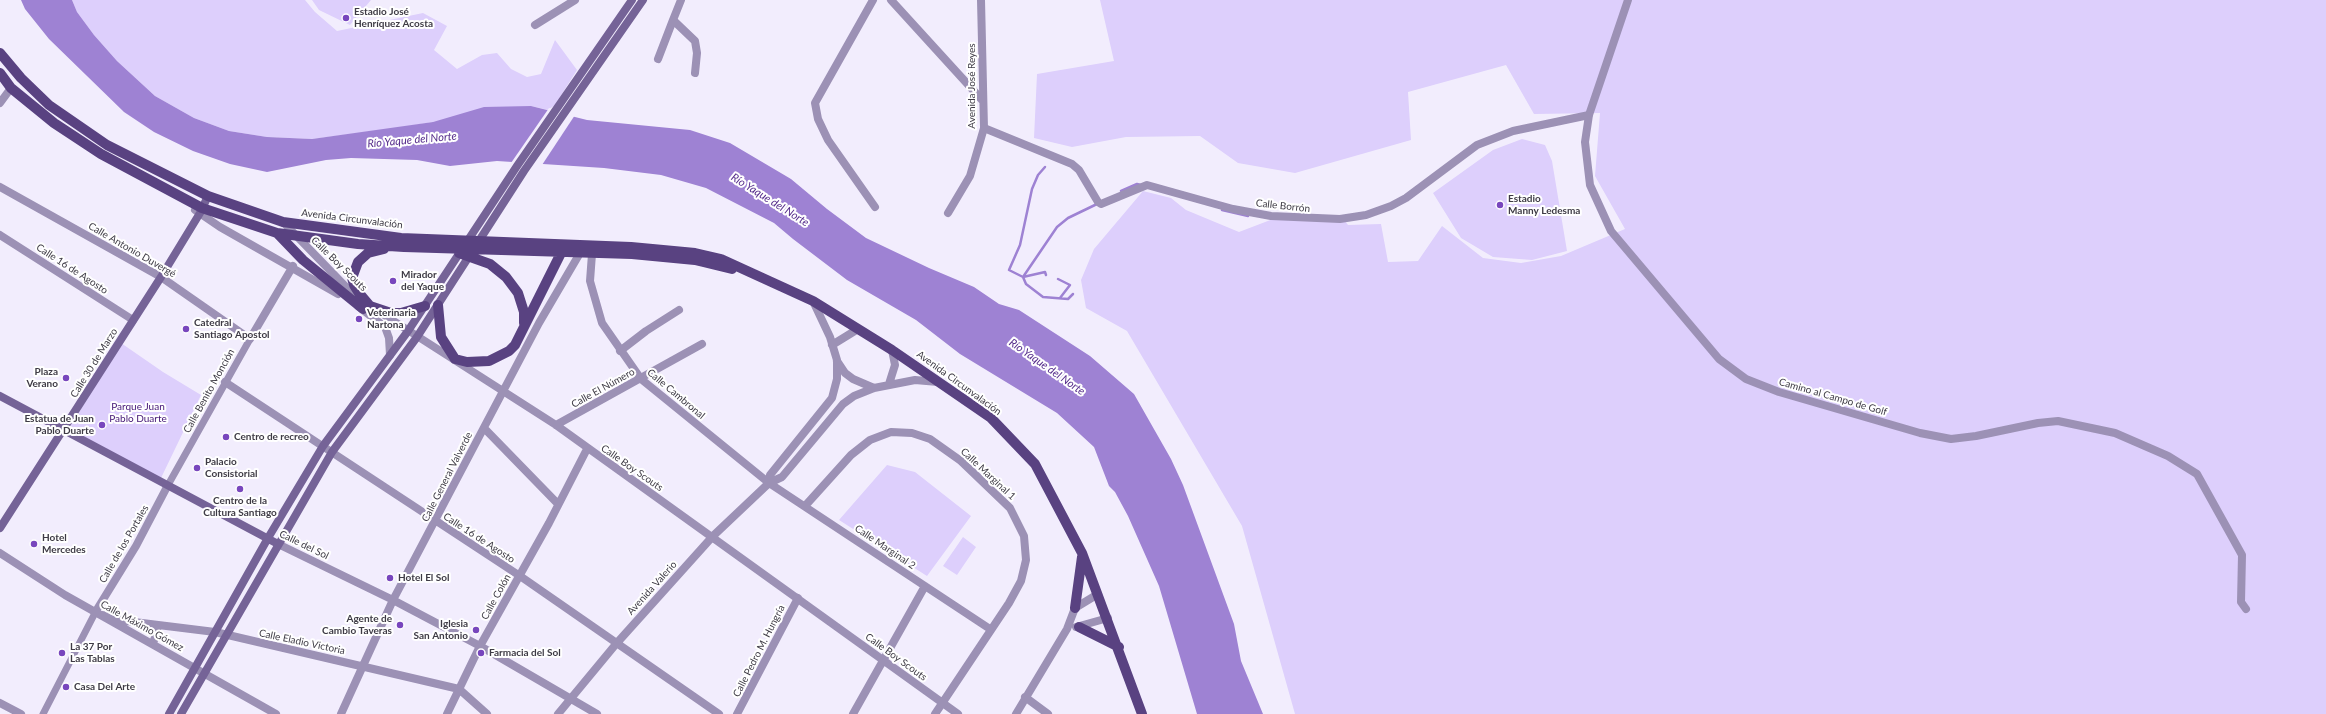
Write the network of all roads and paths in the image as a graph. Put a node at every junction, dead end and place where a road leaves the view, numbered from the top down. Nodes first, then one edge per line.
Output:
1 (575, 0) edge
2 (632, 0) edge
3 (643, 0) edge
4 (681, 0) edge
5 (873, 0) edge
6 (891, 0) edge
7 (981, 0) edge
8 (1628, 0) edge
9 (673, 20) junction
10 (535, 25) dead end
11 (0, 53) edge
12 (658, 59) dead end
13 (0, 73) edge
14 (695, 73) dead end
15 (11, 88) junction
16 (983, 101) junction
17 (0, 103) edge
18 (1589, 115) junction
19 (984, 128) junction
20 (0, 187) edge
21 (208, 196) junction
22 (875, 207) dead end
23 (201, 211) junction
24 (948, 213) dead end
25 (283, 222) junction
26 (276, 233) junction
27 (0, 235) edge
28 (298, 238) junction
29 (404, 247) junction
30 (563, 248) junction
31 (446, 249) junction
32 (580, 253) junction
33 (592, 254) junction
34 (292, 266) junction
35 (748, 272) junction
36 (161, 277) junction
37 (813, 301) junction
38 (438, 305) junction
39 (425, 306) junction
40 (366, 307) junction
41 (680, 310) dead end
42 (133, 320) junction
43 (524, 325) junction
44 (858, 329) junction
45 (408, 331) junction
46 (417, 337) junction
47 (250, 339) junction
48 (702, 344) dead end
49 (832, 345) junction
50 (892, 350) junction
51 (620, 351) junction
52 (390, 355) junction
53 (455, 359) junction
54 (837, 360) junction
55 (641, 378) junction
56 (225, 382) junction
57 (941, 383) junction
58 (889, 384) junction
59 (874, 388) junction
60 (503, 392) junction
61 (0, 396) edge
62 (556, 425) junction
63 (484, 428) junction
64 (63, 430) junction
65 (323, 446) junction
66 (587, 449) junction
67 (332, 452) junction
68 (769, 483) junction
69 (168, 485) junction
70 (558, 504) junction
71 (805, 506) junction
72 (435, 522) junction
73 (0, 528) edge
74 (713, 536) junction
75 (268, 538) junction
76 (278, 544) junction
77 (0, 553) edge
78 (1082, 553) junction
79 (520, 576) junction
80 (925, 586) junction
81 (1098, 594) junction
82 (798, 598) junction
83 (393, 600) junction
84 (1075, 608) junction
85 (2246, 609) dead end
86 (99, 613) junction
87 (1108, 618) junction
88 (158, 626) junction
89 (1079, 627) junction
90 (990, 629) junction
91 (1067, 629) junction
92 (215, 632) junction
93 (225, 636) junction
94 (153, 644) junction
95 (616, 644) junction
96 (480, 646) junction
97 (1119, 647) junction
98 (882, 659) junction
99 (362, 665) junction
100 (196, 668) junction
101 (205, 674) junction
102 (459, 689) junction
103 (1025, 697) junction
104 (571, 698) junction
105 (942, 702) junction
106 (0, 703) edge
107 (21, 714) edge
108 (43, 714) edge
109 (169, 714) edge
110 (181, 714) edge
111 (276, 714) edge
112 (341, 714) edge
113 (447, 714) edge
114 (487, 714) edge
115 (558, 714) edge
116 (597, 714) edge
117 (718, 714) edge
118 (737, 714) edge
119 (853, 714) edge
120 (935, 714) edge
121 (958, 714) edge
122 (1016, 714) edge
123 (1048, 714) edge
124 (1142, 714) edge

1 - 10 street
2 - 39 main road
3 - 38 main road
4 - 9 street
5 - 22 street
6 - 16 street
7 - 16 street, Avenida José Reyes
8 - 18 street, Camino al Campo de Golf
9 - 12 street
9 - 14 street
11 - 21 main road, Avenida Circunvalación
13 - 15 main road, Avenida Circunvalación
15 - 17 street
15 - 23 main road, Avenida Circunvalación
16 - 19 street, Avenida José Reyes
18 - 19 street, Calle Borrón
18 - 85 street, Camino al Campo de Golf
19 - 24 street, Avenida José Reyes
20 - 36 street, Calle Antonio Duvergé
21 - 23 main road, Calle 30 de Marzo
21 - 25 main road, Avenida Circunvalación
23 - 26 main road, Avenida Circunvalación
23 - 34 street, Calle Boy Scouts
23 - 36 main road, Calle 30 de Marzo
25 - 28 street, Calle Boy Scouts
25 - 30 main road, Avenida Circunvalación
26 - 28 main road, Avenida Circunvalación
26 - 40 main road
27 - 42 street, Calle 16 de Agosto
28 - 29 main road, Avenida Circunvalación
28 - 40 street, Calle Boy Scouts
29 - 31 main road, Avenida Circunvalación
29 - 40 main road
30 - 31 main road, Avenida Circunvalación
30 - 32 main road, Avenida Circunvalación
30 - 35 main road, Avenida Circunvalación
30 - 43 main road
31 - 43 main road
32 - 33 main road, Avenida Circunvalación
32 - 60 street, Calle General Valverde
33 - 35 main road, Avenida Circunvalación
33 - 51 street, Calle Cambronal
34 - 40 street, Calle Boy Scouts
34 - 47 street, Calle Benito Monción
35 - 37 main road, Avenida Circunvalación
36 - 42 main road, Calle 30 de Marzo
36 - 47 street, Calle Antonio Duvergé
37 - 44 main road, Avenida Circunvalación
37 - 49 street, Avenida Valerio
38 - 46 main road
38 - 53 main road
39 - 40 main road
39 - 45 main road
40 - 45 street, Calle Boy Scouts
40 - 52 street, Calle Boy Scouts
41 - 51 street
42 - 64 main road, Calle 30 de Marzo
43 - 53 main road
44 - 49 street
44 - 50 main road, Avenida Circunvalación
45 - 46 street, Calle Boy Scouts
45 - 52 main road
46 - 53 street, Calle Boy Scouts
46 - 67 main road
47 - 56 street, Calle Benito Monción
48 - 55 street, Calle El Número
49 - 54 street, Avenida Valerio
50 - 57 main road, Avenida Circunvalación
50 - 58 street
51 - 55 street, Calle Cambronal
52 - 65 main road
53 - 60 street, Calle Boy Scouts
54 - 59 street
54 - 68 street, Avenida Valerio
55 - 62 street, Calle El Número
55 - 68 street, Calle Cambronal
56 - 65 street, Calle 16 de Agosto
56 - 69 street, Calle Benito Monción
57 - 58 street, Avenida Valerio
57 - 78 main road, Avenida Circunvalación
58 - 59 street, Avenida Valerio
59 - 68 street, Avenida Valerio
60 - 62 street, Calle Boy Scouts
60 - 63 street, Calle General Valverde
61 - 64 main road, Calle del Sol
62 - 66 street, Calle Boy Scouts
63 - 70 street
63 - 72 street, Calle General Valverde
64 - 69 main road, Calle del Sol
64 - 73 main road, Calle 30 de Marzo
65 - 67 street, Calle 16 de Agosto
65 - 75 main road
66 - 70 street, Calle Colón
66 - 74 street, Calle Boy Scouts
67 - 72 street, Calle 16 de Agosto
67 - 76 main road
68 - 71 street, Calle Marginal 2
68 - 74 street, Avenida Valerio
69 - 75 main road, Calle del Sol
69 - 86 street, Calle de los Portales
70 - 79 street, Calle Colón
71 - 80 street, Calle Marginal 2
71 - 90 street, Calle Marginal 1
72 - 79 street, Calle 16 de Agosto
72 - 83 street, Calle General Valverde
74 - 82 street, Calle Boy Scouts
74 - 95 street, Avenida Valerio
75 - 76 main road, Calle del Sol
75 - 92 main road
76 - 83 street, Calle del Sol
76 - 93 main road
77 - 86 street, Calle Máximo Gómez
78 - 81 main road, Avenida Circunvalación
78 - 84 main road
79 - 95 street, Calle 16 de Agosto
79 - 96 street, Calle Colón
80 - 90 street, Calle Marginal 2
80 - 98 street
81 - 84 street
81 - 87 main road, Avenida Circunvalación
82 - 98 street, Calle Boy Scouts
82 - 118 street, Calle Pedro M. Hungría
83 - 96 street, Calle del Sol
83 - 99 street, Calle General Valverde
84 - 91 street
86 - 88 street, Calle Eladio Victoria
86 - 94 street, Calle Máximo Gómez
86 - 108 street
87 - 89 street
87 - 97 main road, Avenida Circunvalación
88 - 92 street, Calle Eladio Victoria
88 - 94 street
89 - 91 street
89 - 97 main road
90 - 105 street, Calle Marginal 1
91 - 103 street
92 - 93 street, Calle Eladio Victoria
92 - 100 main road
93 - 99 street, Calle Eladio Victoria
93 - 101 main road
94 - 100 street, Calle Máximo Gómez
95 - 104 street, Avenida Valerio
95 - 117 street, Calle 16 de Agosto
96 - 102 street, Calle Colón
96 - 104 street, Calle del Sol
97 - 124 main road, Avenida Circunvalación
98 - 105 street, Calle Boy Scouts
98 - 119 street
99 - 102 street, Calle Eladio Victoria
99 - 112 street, Calle General Valverde
100 - 101 street, Calle Máximo Gómez
100 - 109 main road
101 - 110 main road
101 - 111 street, Calle Máximo Gómez
102 - 113 street, Calle Colón
102 - 114 street, Calle Eladio Victoria
103 - 122 street
103 - 123 street
104 - 115 street, Avenida Valerio
104 - 116 street, Calle del Sol
105 - 120 street, Calle Marginal 1
105 - 121 street, Calle Boy Scouts
106 - 107 street

